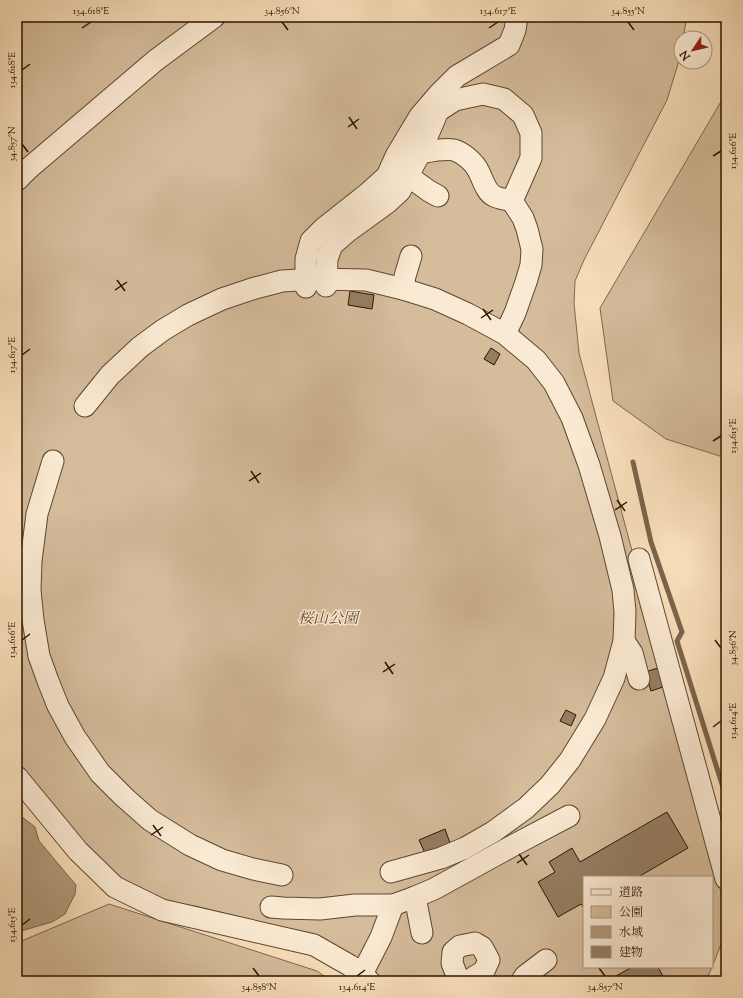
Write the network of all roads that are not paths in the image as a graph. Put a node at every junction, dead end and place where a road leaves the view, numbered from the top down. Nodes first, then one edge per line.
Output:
1 (214, 17) edge
2 (517, 17) edge
3 (425, 123) junction
4 (420, 152) junction
5 (408, 176) junction
6 (17, 180) edge
7 (438, 196) dead end
8 (512, 200) junction
9 (411, 256) dead end
10 (316, 283) junction
11 (403, 289) junction
12 (505, 334) junction
13 (85, 406) dead end
14 (53, 461) dead end
15 (639, 559) dead end
16 (624, 641) junction
17 (639, 679) dead end
18 (17, 777) edge
19 (569, 816) dead end
20 (391, 872) dead end
21 (282, 875) dead end
22 (726, 879) edge
23 (415, 897) junction
24 (393, 905) junction
25 (271, 907) dead end
26 (422, 933) dead end
27 (546, 960) dead end
28 (365, 978) edge
29 (459, 981) edge
30 (472, 981) edge
31 (522, 981) edge

1 - 6 street
2 - 3 street
3 - 4 street
3 - 8 street
3 - 10 street
4 - 5 street
4 - 8 street
5 - 7 street
5 - 10 street
8 - 12 street
9 - 11 street
10 - 11 street
10 - 13 street
11 - 12 street
12 - 16 street
14 - 21 street
15 - 22 street
16 - 17 street
16 - 20 street
18 - 28 street
19 - 23 street
23 - 24 street
23 - 26 street
24 - 25 street
24 - 28 street
27 - 31 street
29 - 30 street

